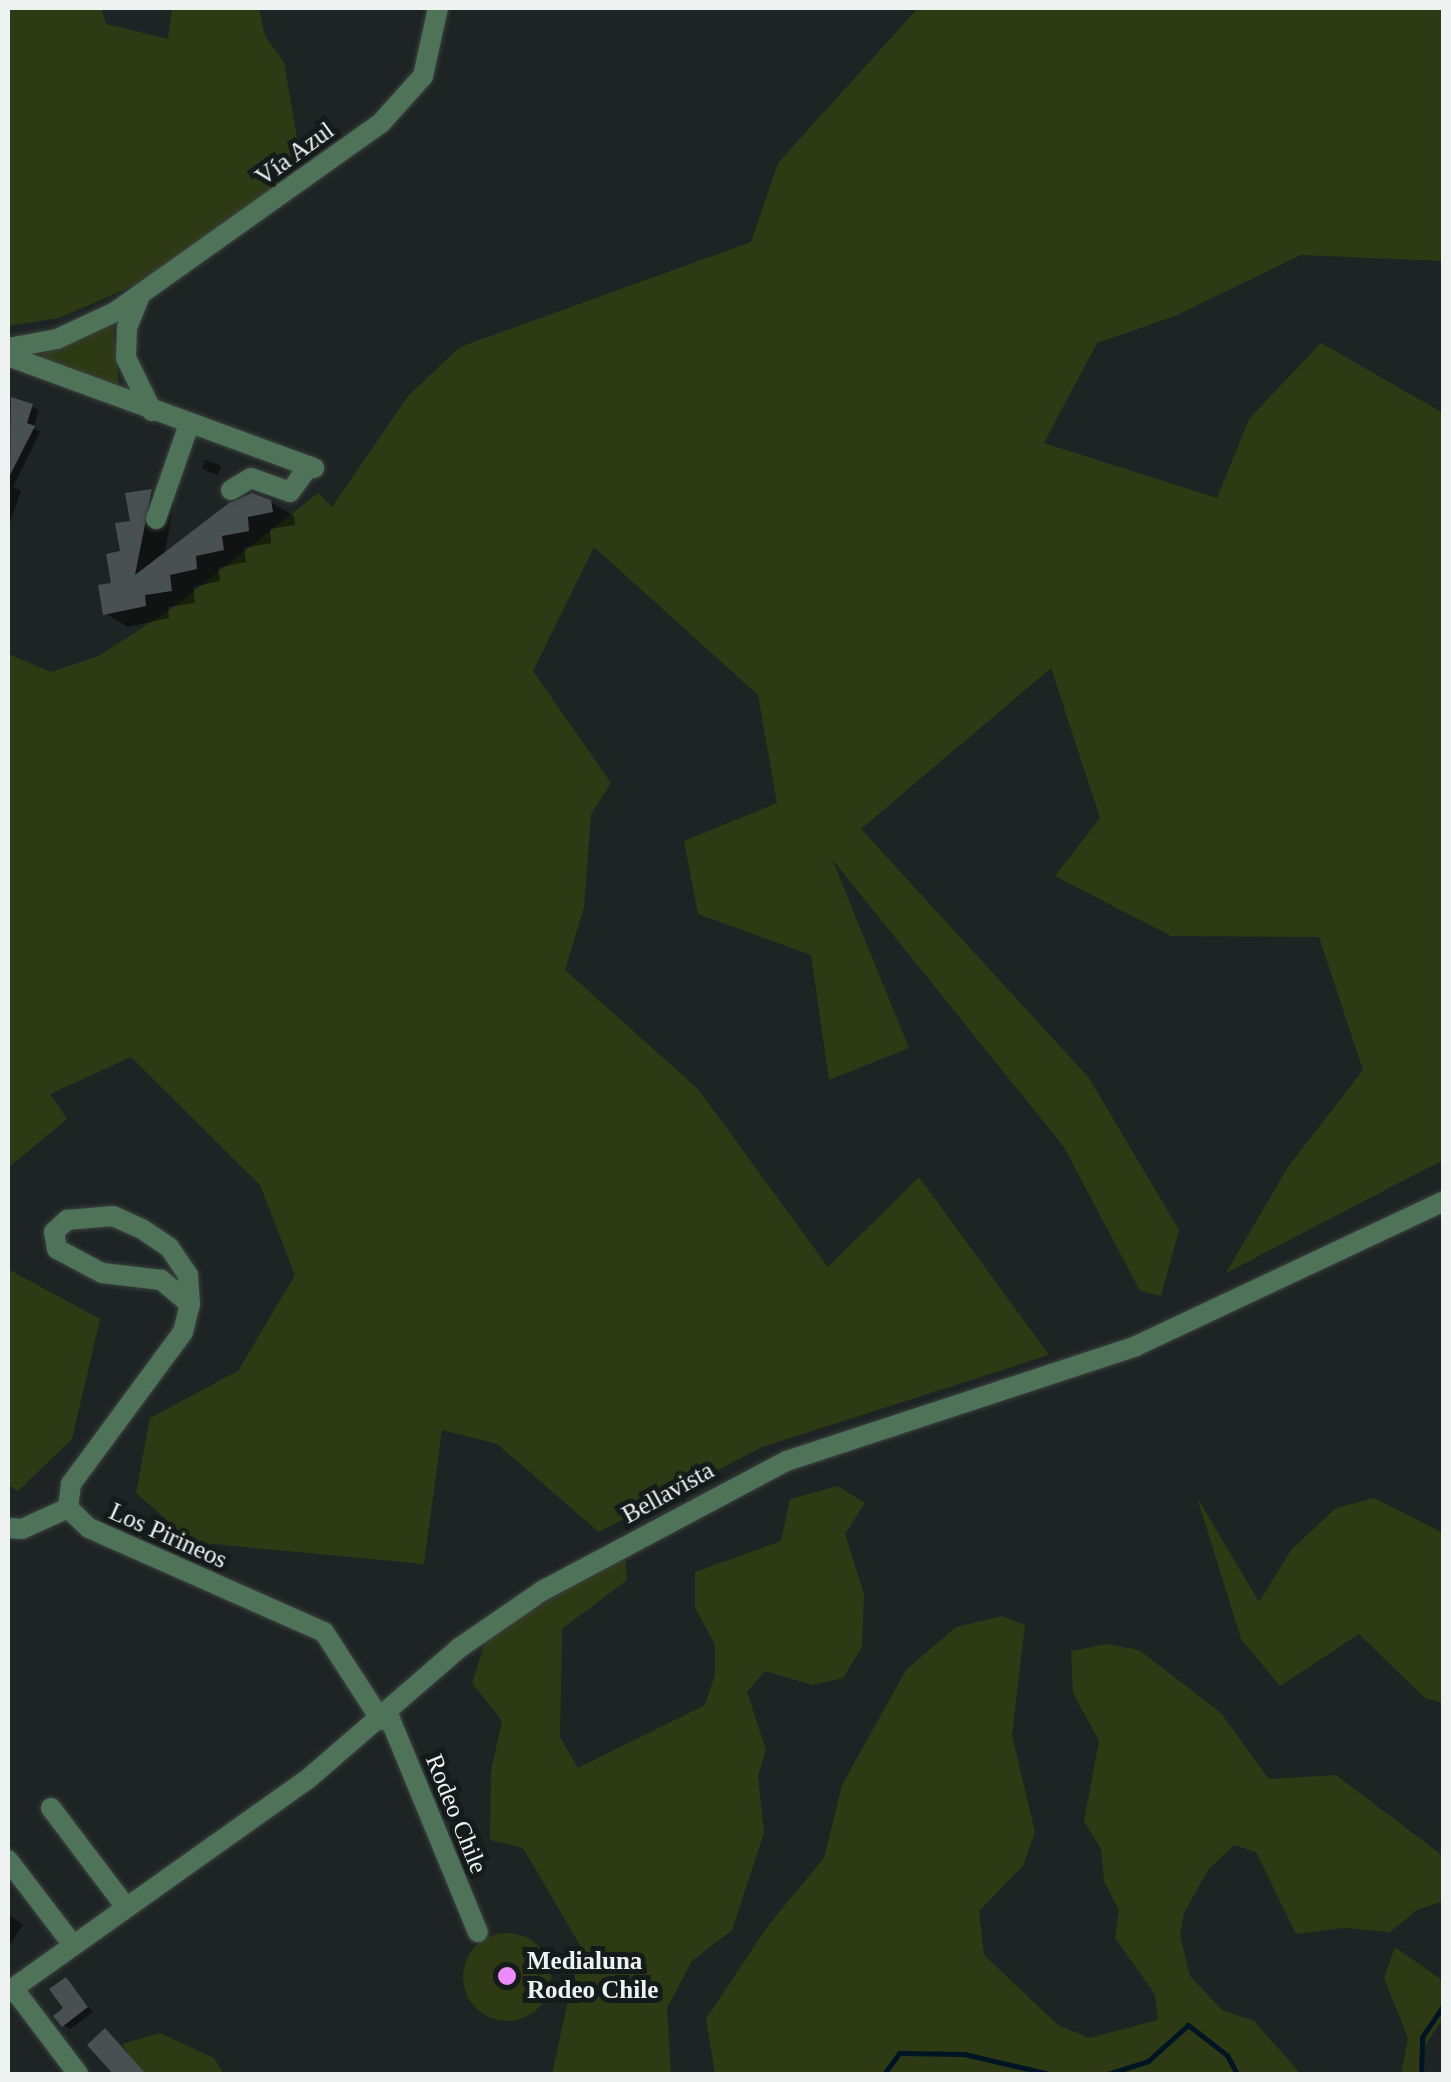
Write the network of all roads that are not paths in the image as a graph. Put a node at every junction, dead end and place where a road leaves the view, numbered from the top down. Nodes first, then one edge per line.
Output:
1 (438, 14) edge
2 (140, 296) junction
3 (8, 352) edge
4 (152, 411) junction
5 (188, 424) junction
6 (230, 490) dead end
7 (156, 518) dead end
8 (1444, 1202) edge
9 (190, 1304) junction
10 (68, 1508) junction
11 (8, 1528) edge
12 (385, 1717) junction
13 (50, 1808) dead end
14 (8, 1860) edge
15 (124, 1906) junction
16 (478, 1932) dead end
17 (73, 1944) junction
18 (10, 1990) edge
19 (78, 2074) edge

1 - 2 street, Vía Azul
2 - 3 street, Vía Azul
2 - 4 street
3 - 4 street, Vía Azul
4 - 5 street, Vía Azul
5 - 6 street, Vía Azul
5 - 7 street
8 - 12 street, Bellavista
9 - 9 street
9 - 10 street
10 - 11 street
10 - 12 street, Los Pirineos
12 - 15 street, Bellavista
12 - 16 street, Rodeo Chile
13 - 15 street
14 - 17 street
15 - 17 street, Bellavista
17 - 18 street, Bellavista
18 - 19 street

